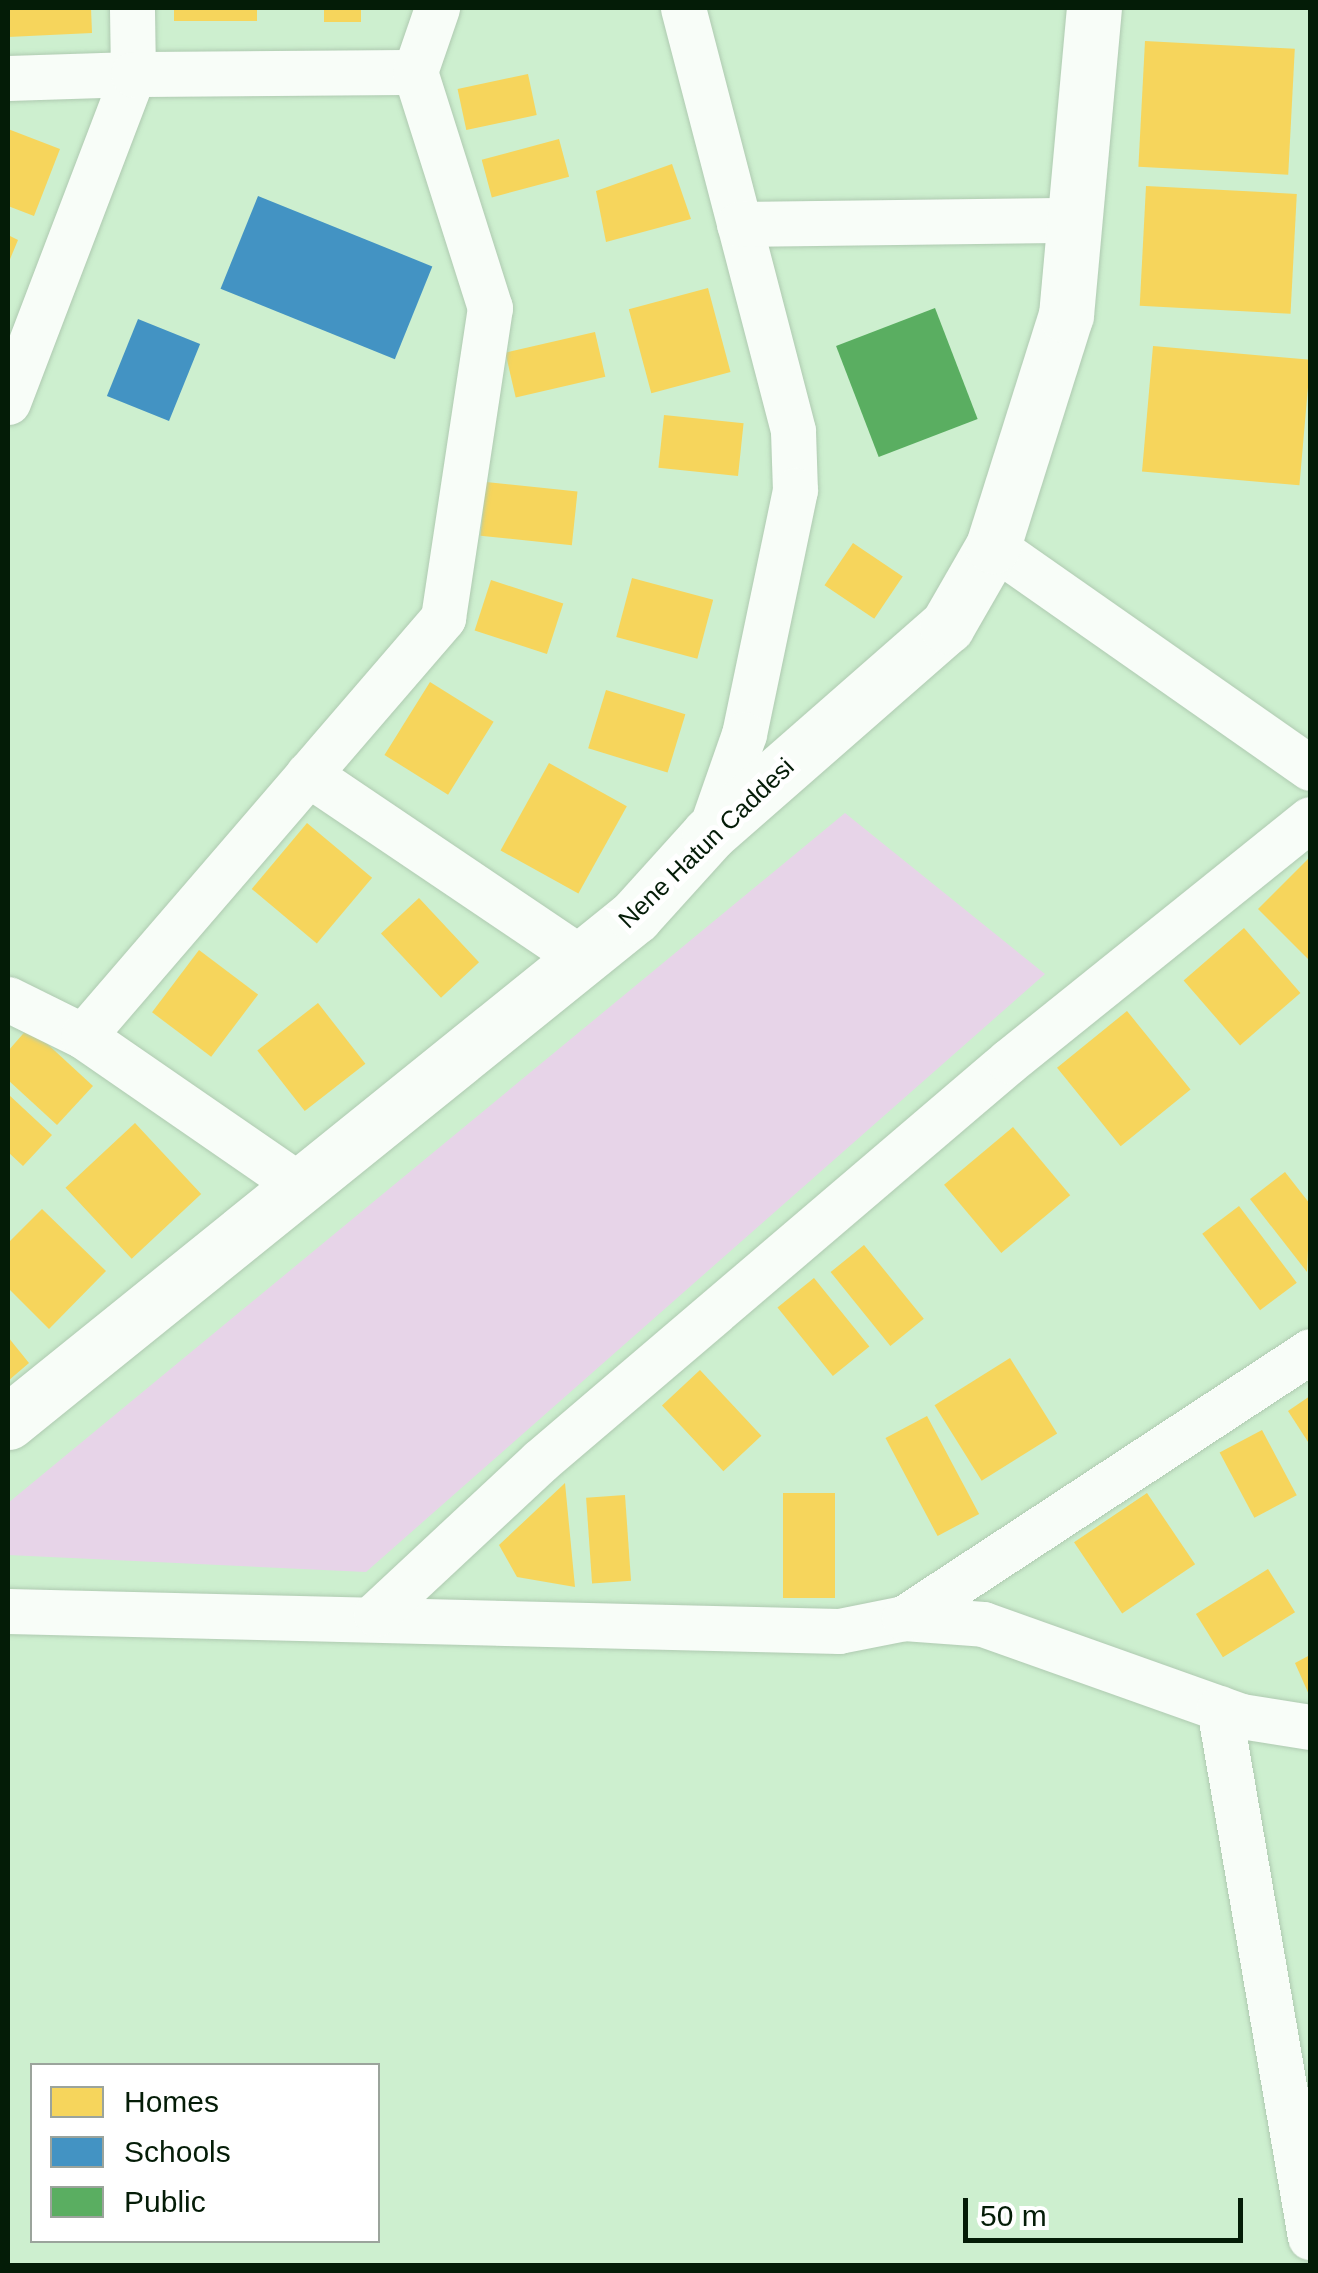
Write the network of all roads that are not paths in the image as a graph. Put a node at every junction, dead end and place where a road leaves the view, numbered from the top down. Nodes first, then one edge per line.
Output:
1 (132, 8) edge
2 (437, 8) edge
3 (682, 8) edge
4 (1094, 8) edge
5 (415, 72) junction
6 (133, 74) junction
7 (8, 78) edge
8 (1074, 220) junction
9 (740, 224) junction
10 (8, 402) edge
11 (993, 546) junction
12 (1310, 768) edge
13 (308, 774) junction
14 (1310, 819) edge
15 (709, 834) junction
16 (579, 957) junction
17 (8, 999) edge
18 (82, 1036) junction
19 (295, 1182) junction
20 (1310, 1351) edge
21 (8, 1422) edge
22 (8, 1611) edge
23 (376, 1614) junction
24 (904, 1618) junction
25 (1220, 1708) junction
26 (1310, 1726) edge
27 (1310, 2238) edge

1 - 6 street
2 - 5 street
3 - 9 street
4 - 8 street, Nene Hatun Caddesi
5 - 6 street
5 - 13 street
6 - 7 street
6 - 10 street
8 - 9 street
8 - 11 street, Nene Hatun Caddesi
9 - 15 street
11 - 12 street
11 - 15 street, Nene Hatun Caddesi
13 - 16 street
13 - 18 street
14 - 23 street
15 - 16 street, Nene Hatun Caddesi
16 - 19 street, Nene Hatun Caddesi
17 - 18 street
18 - 19 street
19 - 21 street, Nene Hatun Caddesi
20 - 24 street
22 - 23 street
23 - 24 street
24 - 25 street
25 - 26 street
25 - 27 street

